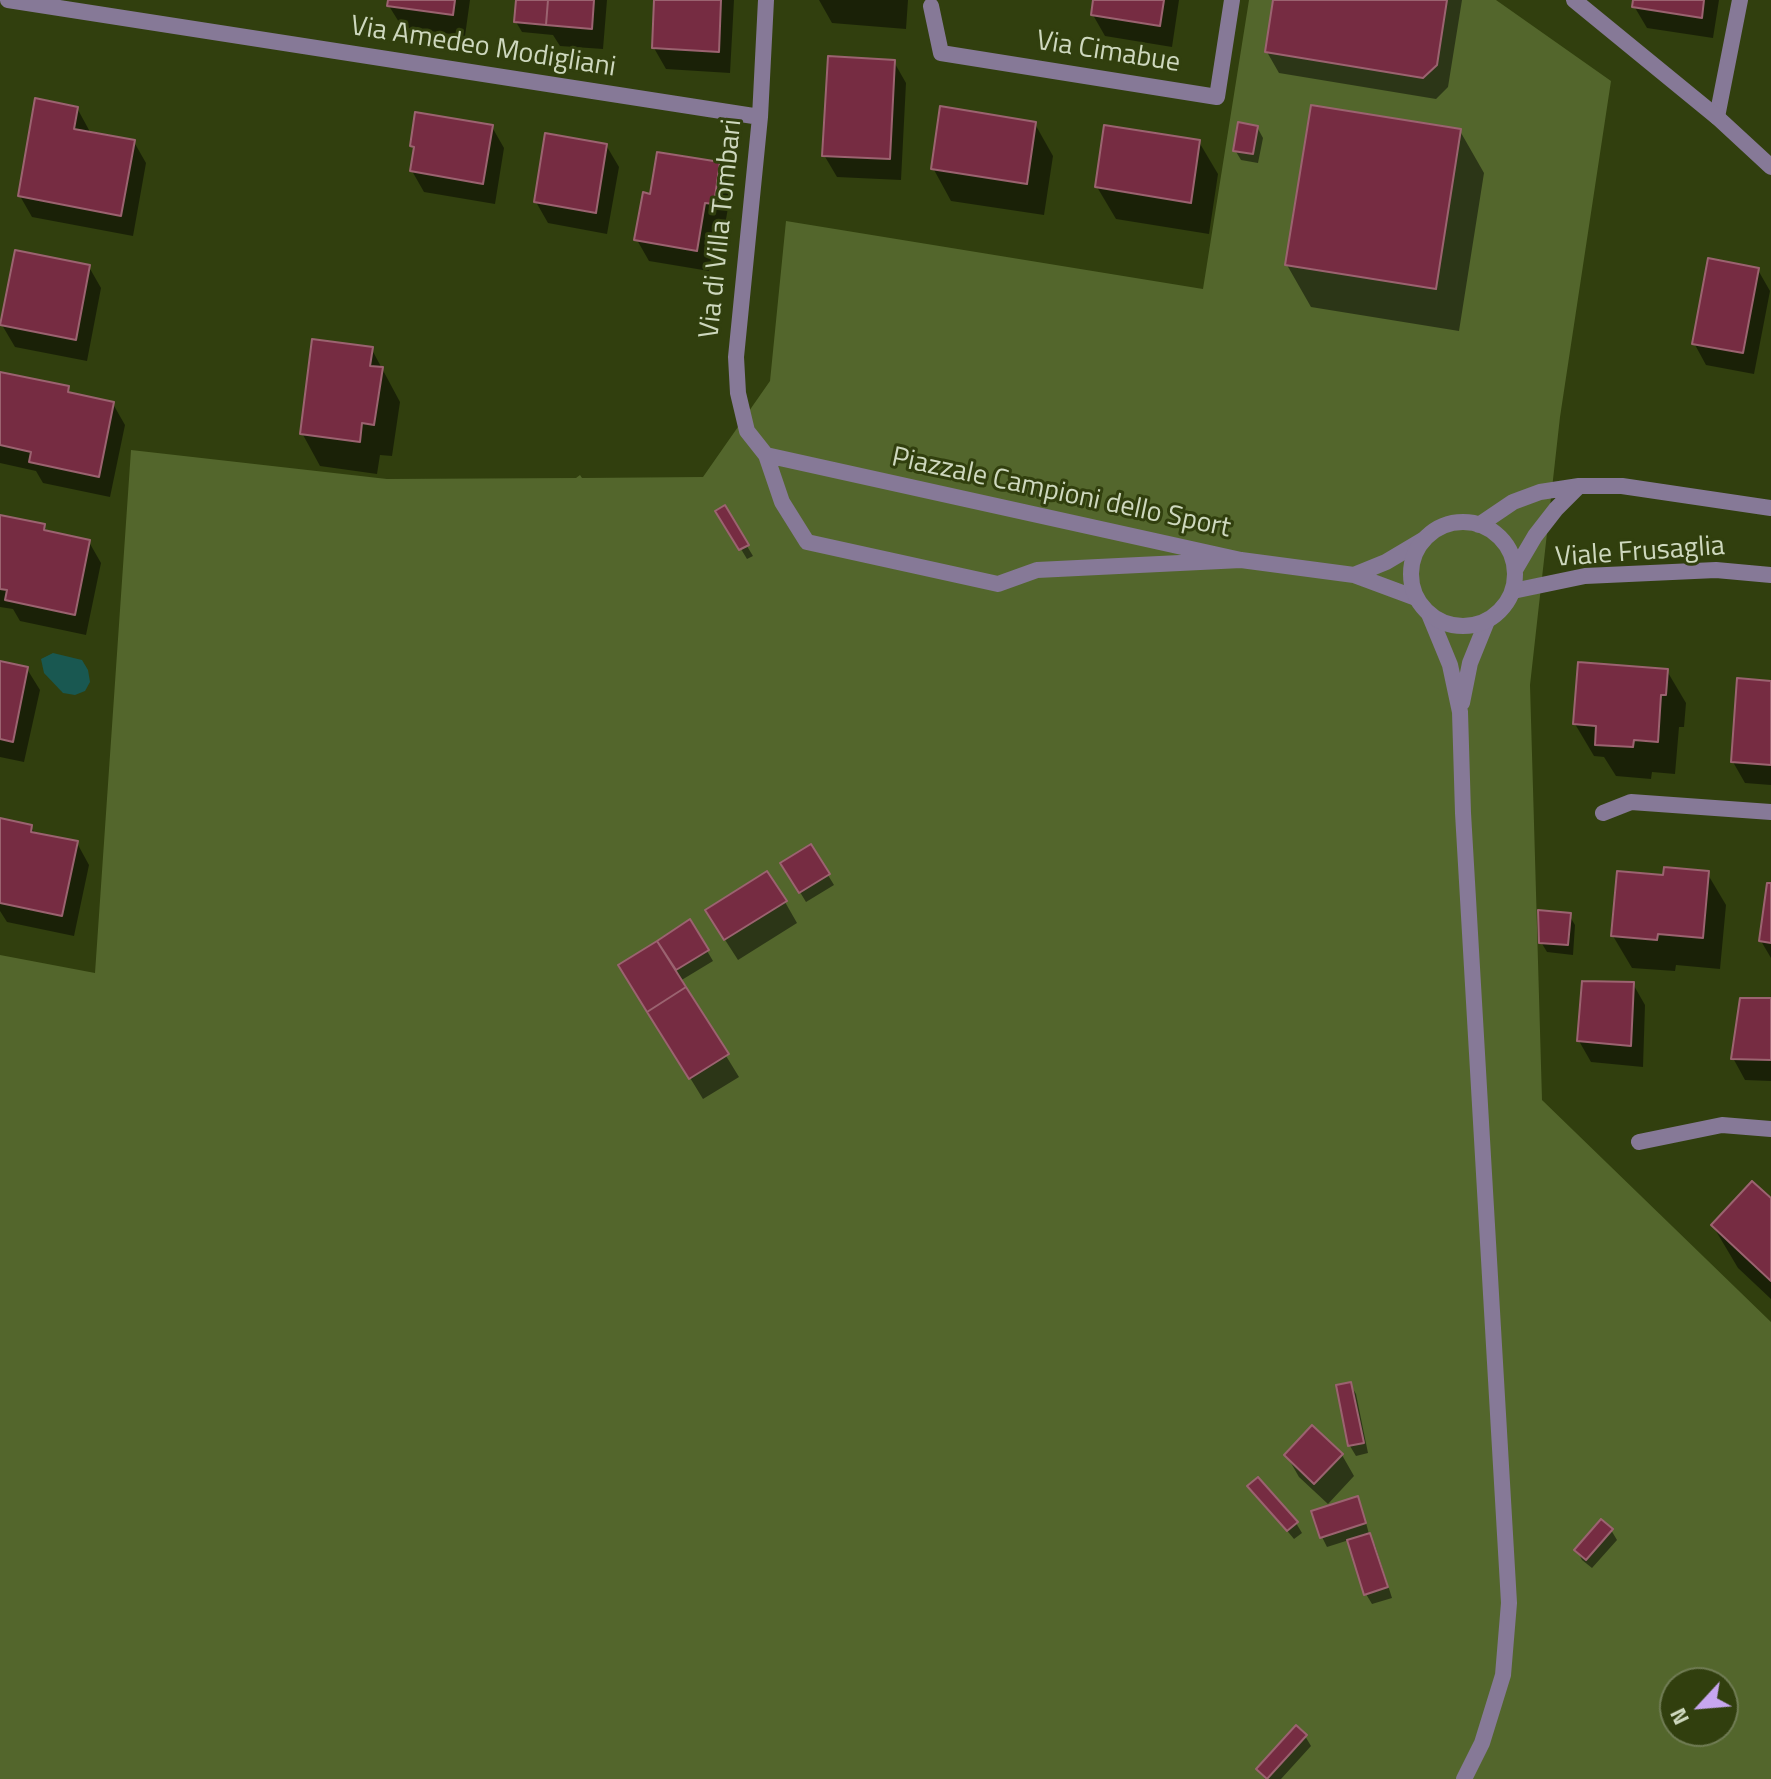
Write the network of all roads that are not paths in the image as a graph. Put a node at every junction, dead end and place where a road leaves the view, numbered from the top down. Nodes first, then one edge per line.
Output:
1 (8, 0) edge
2 (766, 0) edge
3 (1232, 0) edge
4 (1574, 0) edge
5 (1740, 0) edge
6 (931, 6) dead end
7 (760, 117) junction
8 (1717, 117) junction
9 (1771, 167) edge
10 (766, 455) junction
11 (1579, 486) junction
12 (1771, 508) edge
13 (1479, 525) junction
14 (1423, 540) junction
15 (1241, 560) junction
16 (1515, 570) junction
17 (1354, 575) junction
18 (1771, 575) edge
19 (1513, 591) junction
20 (1416, 598) junction
21 (1429, 614) junction
22 (1487, 621) junction
23 (1460, 712) junction
24 (1771, 812) edge
25 (1603, 813) dead end
26 (1771, 1129) edge
27 (1639, 1142) dead end
28 (1464, 1779) edge

1 - 7 street, Via Amedeo Modigliani
2 - 7 street, Via di Villa Tombari
3 - 6 street, Via Cimabue
4 - 8 street
5 - 8 street
7 - 10 street, Via di Villa Tombari
8 - 9 street
10 - 15 street, Piazzale Campioni dello Sport
10 - 15 street, Piazzale Campioni dello Sport
11 - 12 street, Viale Frusaglia
11 - 13 street, Viale Frusaglia
11 - 16 street, Viale Frusaglia
13 - 14 street
13 - 16 street, Viale Frusaglia
14 - 17 street
14 - 20 street
15 - 17 street
16 - 19 street, Viale Frusaglia
17 - 20 street
18 - 19 street, Viale Frusaglia
19 - 22 street
20 - 21 street
21 - 22 street
21 - 23 street
22 - 23 street
23 - 28 street
24 - 25 street
26 - 27 street

